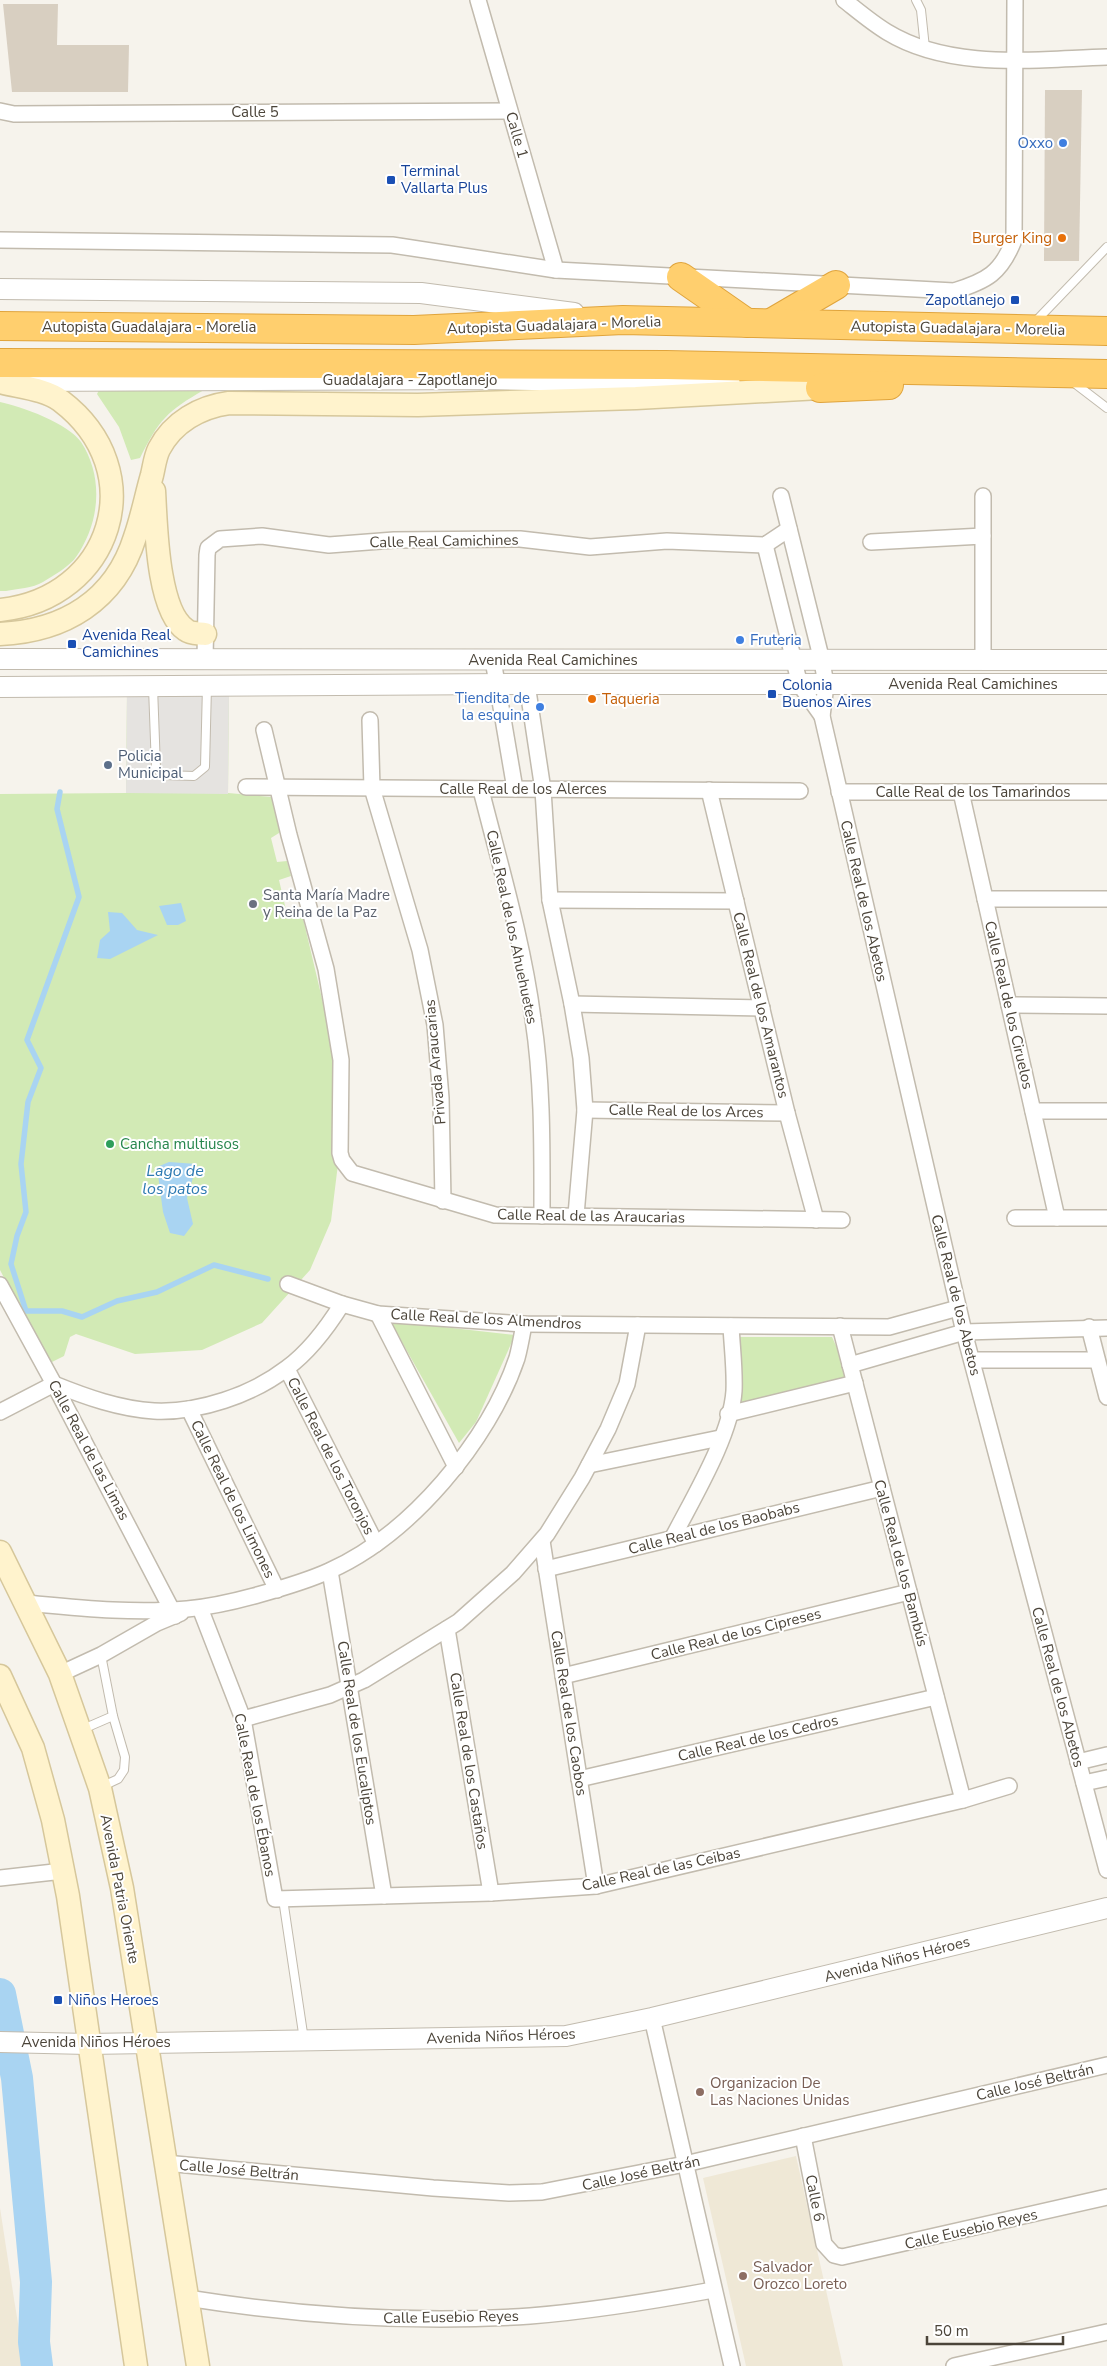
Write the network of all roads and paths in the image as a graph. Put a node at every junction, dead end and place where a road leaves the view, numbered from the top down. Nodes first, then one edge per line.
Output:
1 (478, 0) edge
2 (844, 0) edge
3 (916, 0) edge
4 (1015, 0) edge
5 (925, 48) junction
6 (1107, 57) edge
7 (1015, 59) junction
8 (0, 111) edge
9 (509, 111) junction
10 (0, 240) edge
11 (1107, 247) edge
12 (556, 270) junction
13 (681, 277) junction
14 (836, 285) junction
15 (0, 289) edge
16 (623, 320) junction
17 (759, 323) junction
18 (0, 326) edge
19 (1028, 329) junction
20 (1107, 331) edge
21 (0, 364) edge
22 (1015, 370) junction
23 (1060, 372) junction
24 (1107, 374) edge
25 (0, 382) edge
26 (820, 388) junction
27 (1107, 408) edge
28 (153, 470) junction
29 (781, 496) dead end
30 (982, 496) dead end
31 (789, 528) junction
32 (983, 536) junction
33 (871, 542) dead end
34 (765, 545) junction
35 (0, 610) edge
36 (0, 634) edge
37 (205, 634) junction
38 (0, 659) edge
39 (205, 659) junction
40 (493, 660) junction
41 (984, 660) junction
42 (1107, 660) edge
43 (795, 661) junction
44 (822, 661) junction
45 (498, 684) junction
46 (527, 684) junction
47 (1107, 684) edge
48 (800, 685) junction
49 (826, 685) junction
50 (153, 686) junction
51 (207, 686) junction
52 (0, 687) edge
53 (822, 716) junction
54 (370, 720) dead end
55 (264, 730) dead end
56 (246, 787) dead end
57 (278, 788) junction
58 (372, 788) junction
59 (515, 789) junction
60 (481, 790) junction
61 (543, 790) junction
62 (709, 790) junction
63 (800, 791) dead end
64 (839, 792) junction
65 (961, 792) junction
66 (1107, 792) edge
67 (985, 899) junction
68 (1107, 899) edge
69 (550, 900) junction
70 (736, 901) junction
71 (572, 1004) junction
72 (1009, 1005) junction
73 (1107, 1006) edge
74 (762, 1008) junction
75 (585, 1110) junction
76 (1033, 1111) junction
77 (1107, 1111) edge
78 (787, 1113) junction
79 (443, 1202) junction
80 (576, 1215) junction
81 (542, 1216) junction
82 (1015, 1218) dead end
83 (1057, 1218) junction
84 (1107, 1218) edge
85 (816, 1220) junction
86 (842, 1220) dead end
87 (288, 1284) dead end
88 (0, 1286) edge
89 (342, 1304) junction
90 (958, 1308) junction
91 (378, 1314) junction
92 (524, 1324) junction
93 (638, 1325) junction
94 (731, 1326) junction
95 (840, 1326) junction
96 (1089, 1328) junction
97 (1107, 1328) edge
98 (964, 1332) junction
99 (972, 1360) junction
100 (1097, 1360) junction
101 (850, 1364) junction
102 (286, 1369) junction
103 (855, 1383) junction
104 (54, 1384) junction
105 (1107, 1397) edge
106 (189, 1409) junction
107 (0, 1412) edge
108 (728, 1414) junction
109 (720, 1438) junction
110 (589, 1465) junction
111 (456, 1467) junction
112 (882, 1488) junction
113 (672, 1539) junction
114 (542, 1541) junction
115 (376, 1544) junction
116 (0, 1552) edge
117 (546, 1569) junction
118 (330, 1571) junction
119 (277, 1590) junction
120 (909, 1592) junction
121 (25, 1603) junction
122 (184, 1611) junction
123 (447, 1629) junction
124 (101, 1656) junction
125 (60, 1674) junction
126 (0, 1676) edge
127 (563, 1676) junction
128 (349, 1686) junction
129 (936, 1697) junction
130 (112, 1716) junction
131 (243, 1719) junction
132 (80, 1731) junction
133 (1107, 1755) edge
134 (1078, 1762) junction
135 (1107, 1778) edge
136 (579, 1779) junction
137 (1084, 1783) junction
138 (1009, 1786) dead end
139 (100, 1788) junction
140 (963, 1800) junction
141 (1107, 1870) edge
142 (63, 1871) junction
143 (0, 1878) edge
144 (596, 1886) junction
145 (491, 1893) junction
146 (384, 1896) junction
147 (279, 1898) junction
148 (1107, 1908) edge
149 (652, 2018) junction
150 (304, 2040) junction
151 (0, 2042) edge
152 (146, 2043) junction
153 (88, 2044) junction
154 (1107, 2065) edge
155 (802, 2136) junction
156 (165, 2163) junction
157 (685, 2164) junction
158 (1107, 2197) edge
159 (834, 2255) joint
160 (713, 2290) junction
161 (187, 2298) junction
162 (1107, 2332) edge
163 (136, 2366) edge
164 (198, 2366) edge
165 (732, 2366) edge
166 (954, 2366) edge

1 - 9 street, Calle 1
2 - 5 street
3 - 5 lane
4 - 7 street
5 - 7 street
6 - 7 street
7 - 14 street
8 - 9 street, Calle 5
9 - 12 street, Calle 1
10 - 12 street
11 - 19 lane
12 - 13 street
13 - 14 street
13 - 17 highway
14 - 17 highway
15 - 16 street
16 - 17 highway, Autopista Guadalajara - Morelia
16 - 18 highway, Autopista Guadalajara - Morelia
17 - 19 highway, Autopista Guadalajara - Morelia
19 - 20 highway, Autopista Guadalajara - Morelia
21 - 22 highway
22 - 23 highway
22 - 26 highway
23 - 24 highway
23 - 27 lane
25 - 26 street, Guadalajara - Zapotlanejo
25 - 35 main road
26 - 28 main road
28 - 36 main road
28 - 37 main road
29 - 31 street, Calle Real de los Abetos
30 - 32 street
31 - 34 street
31 - 44 street, Calle Real de los Abetos
32 - 33 street
32 - 41 street
34 - 37 street, Calle Real Camichines
34 - 43 street, Calle Real de los Abetos
37 - 39 street, Calle Real Camichines
38 - 39 street, Avenida Real Camichines
39 - 40 street, Avenida Real Camichines
40 - 43 street, Avenida Real Camichines
40 - 45 street
41 - 42 street, Avenida Real Camichines
41 - 44 street, Avenida Real Camichines
43 - 44 street, Avenida Real Camichines
43 - 48 street, Calle Real de los Abetos
44 - 49 street, Calle Real de los Abetos
45 - 46 street, Avenida Real Camichines
45 - 51 street, Avenida Real Camichines
45 - 59 street
46 - 48 street, Avenida Real Camichines
46 - 61 street
47 - 49 street, Avenida Real Camichines
48 - 49 street, Avenida Real Camichines
48 - 53 street, Calle Real de los Abetos
49 - 53 street, Calle Real de los Abetos
50 - 51 street, Avenida Real Camichines
50 - 51 lane
50 - 52 street, Avenida Real Camichines
53 - 64 street, Calle Real de los Abetos
54 - 58 street, Privada Araucarias
55 - 57 street, Calle Real de las Araucarias
56 - 57 street, Calle Real de los Alerces
57 - 58 street, Calle Real de los Alerces
57 - 79 street, Calle Real de las Araucarias
58 - 60 street, Calle Real de los Alerces
58 - 79 street, Privada Araucarias
59 - 60 street, Calle Real de los Alerces
59 - 61 street, Calle Real de los Alerces
60 - 81 street, Calle Real de los Ahuehuetes
61 - 62 street, Calle Real de los Alerces
61 - 69 street
62 - 63 street, Calle Real de los Alerces
62 - 70 street, Calle Real de los Amarantos
64 - 65 street, Calle Real de los Tamarindos
64 - 90 street, Calle Real de los Abetos
65 - 66 street, Calle Real de los Tamarindos
65 - 67 street, Calle Real de los Ciruelos
67 - 68 street
67 - 72 street, Calle Real de los Ciruelos
69 - 70 street
69 - 71 street
70 - 74 street, Calle Real de los Amarantos
71 - 74 street
71 - 75 street
72 - 73 street
72 - 76 street, Calle Real de los Ciruelos
74 - 78 street, Calle Real de los Amarantos
75 - 78 street, Calle Real de los Arces
75 - 80 street
76 - 77 street
76 - 83 street, Calle Real de los Ciruelos
78 - 85 street, Calle Real de los Amarantos
79 - 81 street, Calle Real de las Araucarias
80 - 81 street, Calle Real de las Araucarias
80 - 85 street, Calle Real de las Araucarias
82 - 83 street
83 - 84 street
85 - 86 street, Calle Real de las Araucarias
87 - 89 street, Calle Real de los Almendros
88 - 104 street, Calle Real de las Limas
89 - 91 street, Calle Real de los Almendros
89 - 102 street
90 - 95 street, Calle Real de los Almendros
90 - 98 street, Calle Real de los Abetos
91 - 92 street, Calle Real de los Almendros
91 - 111 street
92 - 93 street, Calle Real de los Almendros
92 - 111 street
93 - 94 street, Calle Real de los Almendros
93 - 110 street
94 - 95 street, Calle Real de los Almendros
94 - 108 street
95 - 101 street, Calle Real de los Bambús
96 - 97 street
96 - 98 street
96 - 100 street
98 - 99 street, Calle Real de los Abetos
98 - 101 street
99 - 100 street
99 - 134 street, Calle Real de los Abetos
100 - 105 street
101 - 103 street, Calle Real de los Bambús
102 - 106 street
102 - 115 street, Calle Real de los Toronjos
103 - 108 street
103 - 112 street, Calle Real de los Bambús
104 - 106 street
104 - 107 street
104 - 122 street, Calle Real de las Limas
106 - 119 street, Calle Real de los Limones
108 - 109 street
109 - 110 street
109 - 113 street
110 - 114 street
111 - 115 street
112 - 113 street, Calle Real de los Baobabs
112 - 120 street, Calle Real de los Bambús
113 - 117 street, Calle Real de los Baobabs
114 - 117 street, Calle Real de los Caobos
114 - 123 street
115 - 118 street
116 - 121 main road, Avenida Patria Oriente
117 - 127 street, Calle Real de los Caobos
118 - 119 street
118 - 128 street, Calle Real de los Eucaliptos
119 - 122 street
120 - 127 street, Calle Real de los Cipreses
120 - 129 street, Calle Real de los Bambús
121 - 122 street
121 - 125 main road, Avenida Patria Oriente
122 - 124 street
122 - 131 street, Calle Real de los Ébanos
123 - 128 street
123 - 145 street, Calle Real de los Castaños
124 - 125 street
124 - 130 lane
125 - 132 main road, Avenida Patria Oriente
126 - 142 main road
127 - 136 street, Calle Real de los Caobos
128 - 131 street
128 - 146 street, Calle Real de los Eucaliptos
129 - 136 street, Calle Real de los Cedros
129 - 140 street, Calle Real de los Bambús
130 - 132 lane
130 - 139 lane
131 - 147 street, Calle Real de los Ébanos
132 - 139 main road, Avenida Patria Oriente
133 - 134 street
134 - 137 street, Calle Real de los Abetos
135 - 137 street
136 - 144 street, Calle Real de los Caobos
137 - 141 street, Calle Real de los Abetos
138 - 140 street, Calle Real de las Ceibas
139 - 152 main road, Avenida Patria Oriente
140 - 144 street, Calle Real de las Ceibas
142 - 143 street
142 - 153 main road
144 - 145 street, Calle Real de las Ceibas
145 - 146 street, Calle Real de las Ceibas
146 - 147 street, Calle Real de las Ceibas
147 - 150 lane, Calle Real de los Ébanos
148 - 149 street, Avenida Niños Héroes
149 - 150 street, Avenida Niños Héroes
149 - 157 street
150 - 152 street, Avenida Niños Héroes
151 - 153 street, Avenida Niños Héroes
152 - 153 street, Avenida Niños Héroes
152 - 156 main road, Avenida Patria Oriente
153 - 163 main road
154 - 155 street, Calle José Beltrán
155 - 157 street, Calle José Beltrán
155 - 159 street, Calle 6
156 - 157 street, Calle José Beltrán
156 - 161 main road, Avenida Patria Oriente
157 - 160 street
158 - 159 street, Calle Eusebio Reyes
160 - 161 street, Calle Eusebio Reyes
160 - 165 street
161 - 164 main road
162 - 166 street

